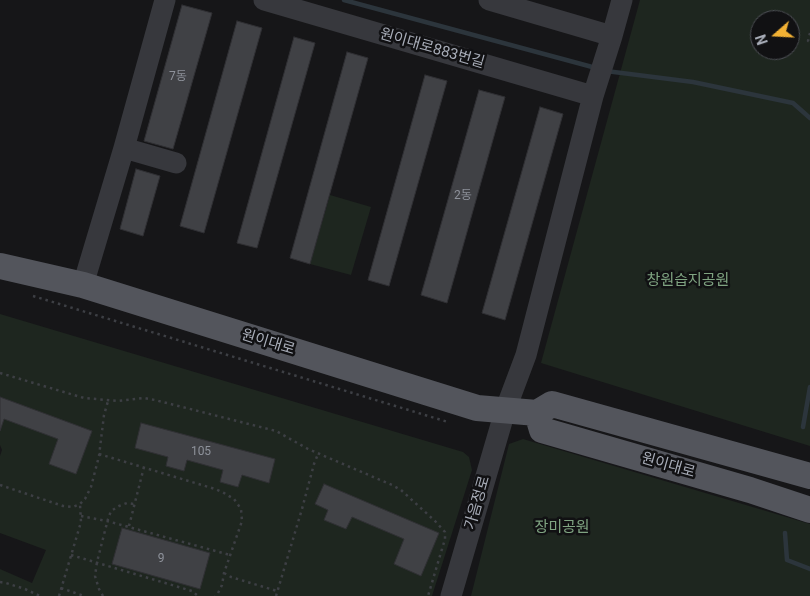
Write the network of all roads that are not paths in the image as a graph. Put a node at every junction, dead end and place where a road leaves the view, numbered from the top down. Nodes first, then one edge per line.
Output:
1 (165, 0) edge
2 (264, 0) edge
3 (489, 0) edge
4 (622, 0) edge
5 (533, 6) edge
6 (611, 39) junction
7 (594, 92) junction
8 (124, 148) junction
9 (176, 163) dead end
10 (0, 266) edge
11 (83, 285) junction
12 (505, 411) junction
13 (537, 413) junction
14 (810, 476) edge
15 (810, 510) edge
16 (451, 596) edge

1 - 8 street
2 - 7 street, 원이대로883번길
3 - 5 street
4 - 6 street
5 - 6 street
6 - 7 street, 가음정로
7 - 12 street, 가음정로
8 - 9 street
8 - 11 street
10 - 11 main road, 원이대로
11 - 12 main road, 원이대로
12 - 13 main road, 원이대로
12 - 16 street, 가음정로
13 - 14 main road, 원이대로
13 - 15 main road, 원이대로

